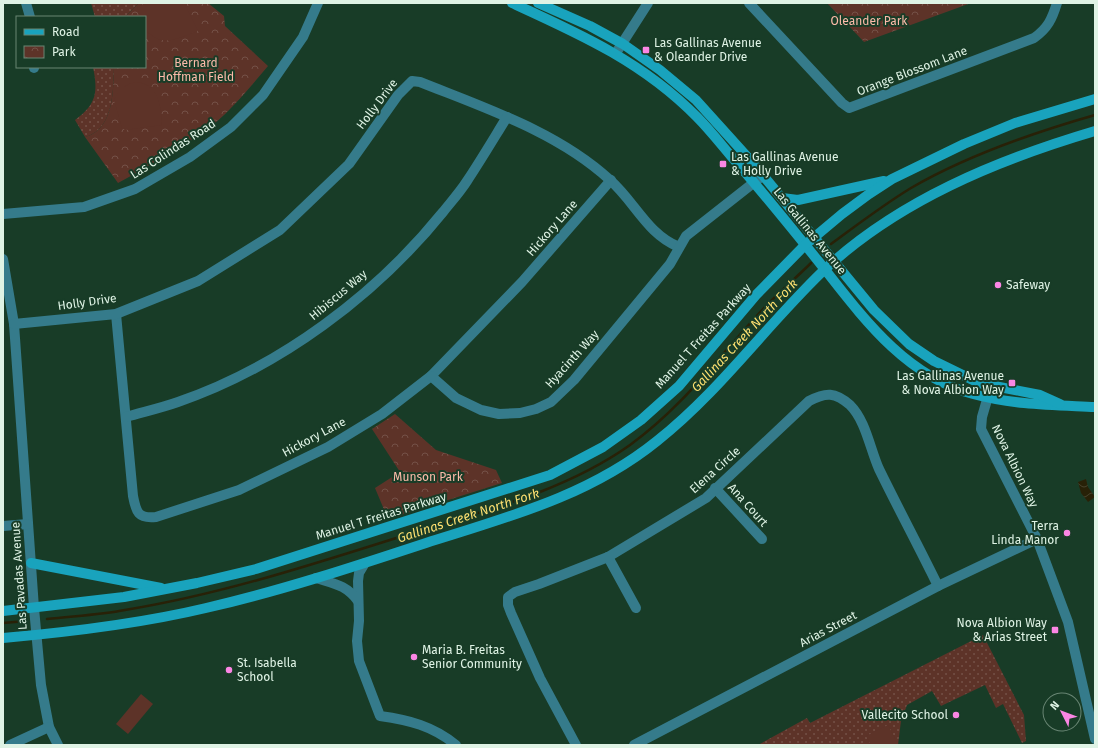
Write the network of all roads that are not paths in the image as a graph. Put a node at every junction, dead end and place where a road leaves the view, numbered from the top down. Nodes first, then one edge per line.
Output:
1 (26, 3) edge
2 (318, 3) edge
3 (512, 3) edge
4 (538, 3) edge
5 (648, 3) edge
6 (749, 3) edge
7 (1057, 3) edge
8 (30, 16) edge
9 (623, 44) junction
10 (616, 53) junction
11 (1095, 99) edge
12 (507, 117) junction
13 (1095, 131) edge
14 (763, 175) junction
15 (892, 179) junction
16 (611, 180) junction
17 (754, 182) junction
18 (782, 198) junction
19 (3, 214) edge
20 (815, 237) junction
21 (805, 245) junction
22 (679, 247) junction
23 (828, 254) junction
24 (3, 259) edge
25 (818, 262) junction
26 (116, 314) junction
27 (14, 324) junction
28 (909, 344) junction
29 (900, 355) junction
30 (431, 376) junction
31 (991, 386) junction
32 (988, 397) junction
33 (1066, 406) junction
34 (1095, 407) edge
35 (126, 417) junction
36 (715, 488) junction
37 (28, 524) junction
38 (3, 526) edge
39 (1037, 539) junction
40 (762, 540) dead end
41 (608, 556) junction
42 (31, 563) junction
43 (365, 563) junction
44 (316, 578) junction
45 (938, 586) junction
46 (167, 589) junction
47 (358, 601) junction
48 (34, 608) junction
49 (636, 608) dead end
50 (3, 611) edge
51 (36, 635) junction
52 (3, 638) edge
53 (49, 727) junction
54 (1095, 739) edge
55 (10, 745) edge
56 (58, 745) edge
57 (456, 745) edge
58 (576, 745) edge
59 (634, 745) edge

1 - 8 street
2 - 19 street, Las Colindas Road
3 - 10 main road, Las Gallinas Avenue
4 - 9 main road, Las Gallinas Avenue
5 - 9 street
6 - 7 street, Orange Blossom Lane
9 - 10 street
9 - 14 main road, Las Gallinas Avenue
10 - 17 main road, Las Gallinas Avenue
11 - 15 main road, Manuel T Freitas Parkway
12 - 16 street, Holly Drive
12 - 26 street, Holly Drive
12 - 35 street, Hibiscus Way
13 - 23 main road
14 - 17 street
14 - 18 main road, Las Gallinas Avenue
15 - 18 main road
15 - 20 main road, Manuel T Freitas Parkway
16 - 22 street, Holly Drive
16 - 30 street, Hickory Lane
17 - 21 main road, Las Gallinas Avenue
17 - 22 street
18 - 20 main road, Las Gallinas Avenue
20 - 21 main road, Manuel T Freitas Parkway
20 - 23 main road, Las Gallinas Avenue
21 - 25 main road, Las Gallinas Avenue
21 - 46 main road, Manuel T Freitas Parkway
22 - 30 street, Hyacinth Way
23 - 25 main road
23 - 28 main road, Las Gallinas Avenue
24 - 27 street, Las Pavadas Avenue
25 - 29 main road, Las Gallinas Avenue
25 - 43 main road
26 - 27 street, Holly Drive
26 - 35 street, Hickory Lane
27 - 37 street, Las Pavadas Avenue
28 - 29 main road
28 - 31 main road, Las Gallinas Avenue
29 - 32 main road, Las Gallinas Avenue
30 - 35 street, Hickory Lane
31 - 32 street, Nova Albion Way
31 - 33 main road, Las Gallinas Avenue
32 - 33 main road, Las Gallinas Avenue
32 - 39 street, Nova Albion Way
33 - 34 main road, Las Gallinas Avenue
36 - 40 street, Ana Court
36 - 41 street, Elena Circle
36 - 45 street, Elena Circle
37 - 38 street
37 - 42 street, Las Pavadas Avenue
39 - 45 street, Arias Street
39 - 54 street, Nova Albion Way
41 - 49 street
41 - 58 street, Elena Circle
42 - 46 main road
42 - 48 street, Las Pavadas Avenue
43 - 44 main road
43 - 47 street
44 - 47 street
44 - 51 main road
45 - 59 street, Arias Street
46 - 48 main road, Manuel T Freitas Parkway
47 - 57 street
48 - 50 main road, Manuel T Freitas Parkway
48 - 51 street, Las Pavadas Avenue
51 - 52 main road
51 - 53 street, Las Pavadas Avenue
53 - 55 street
53 - 56 street, Las Pavadas Avenue

